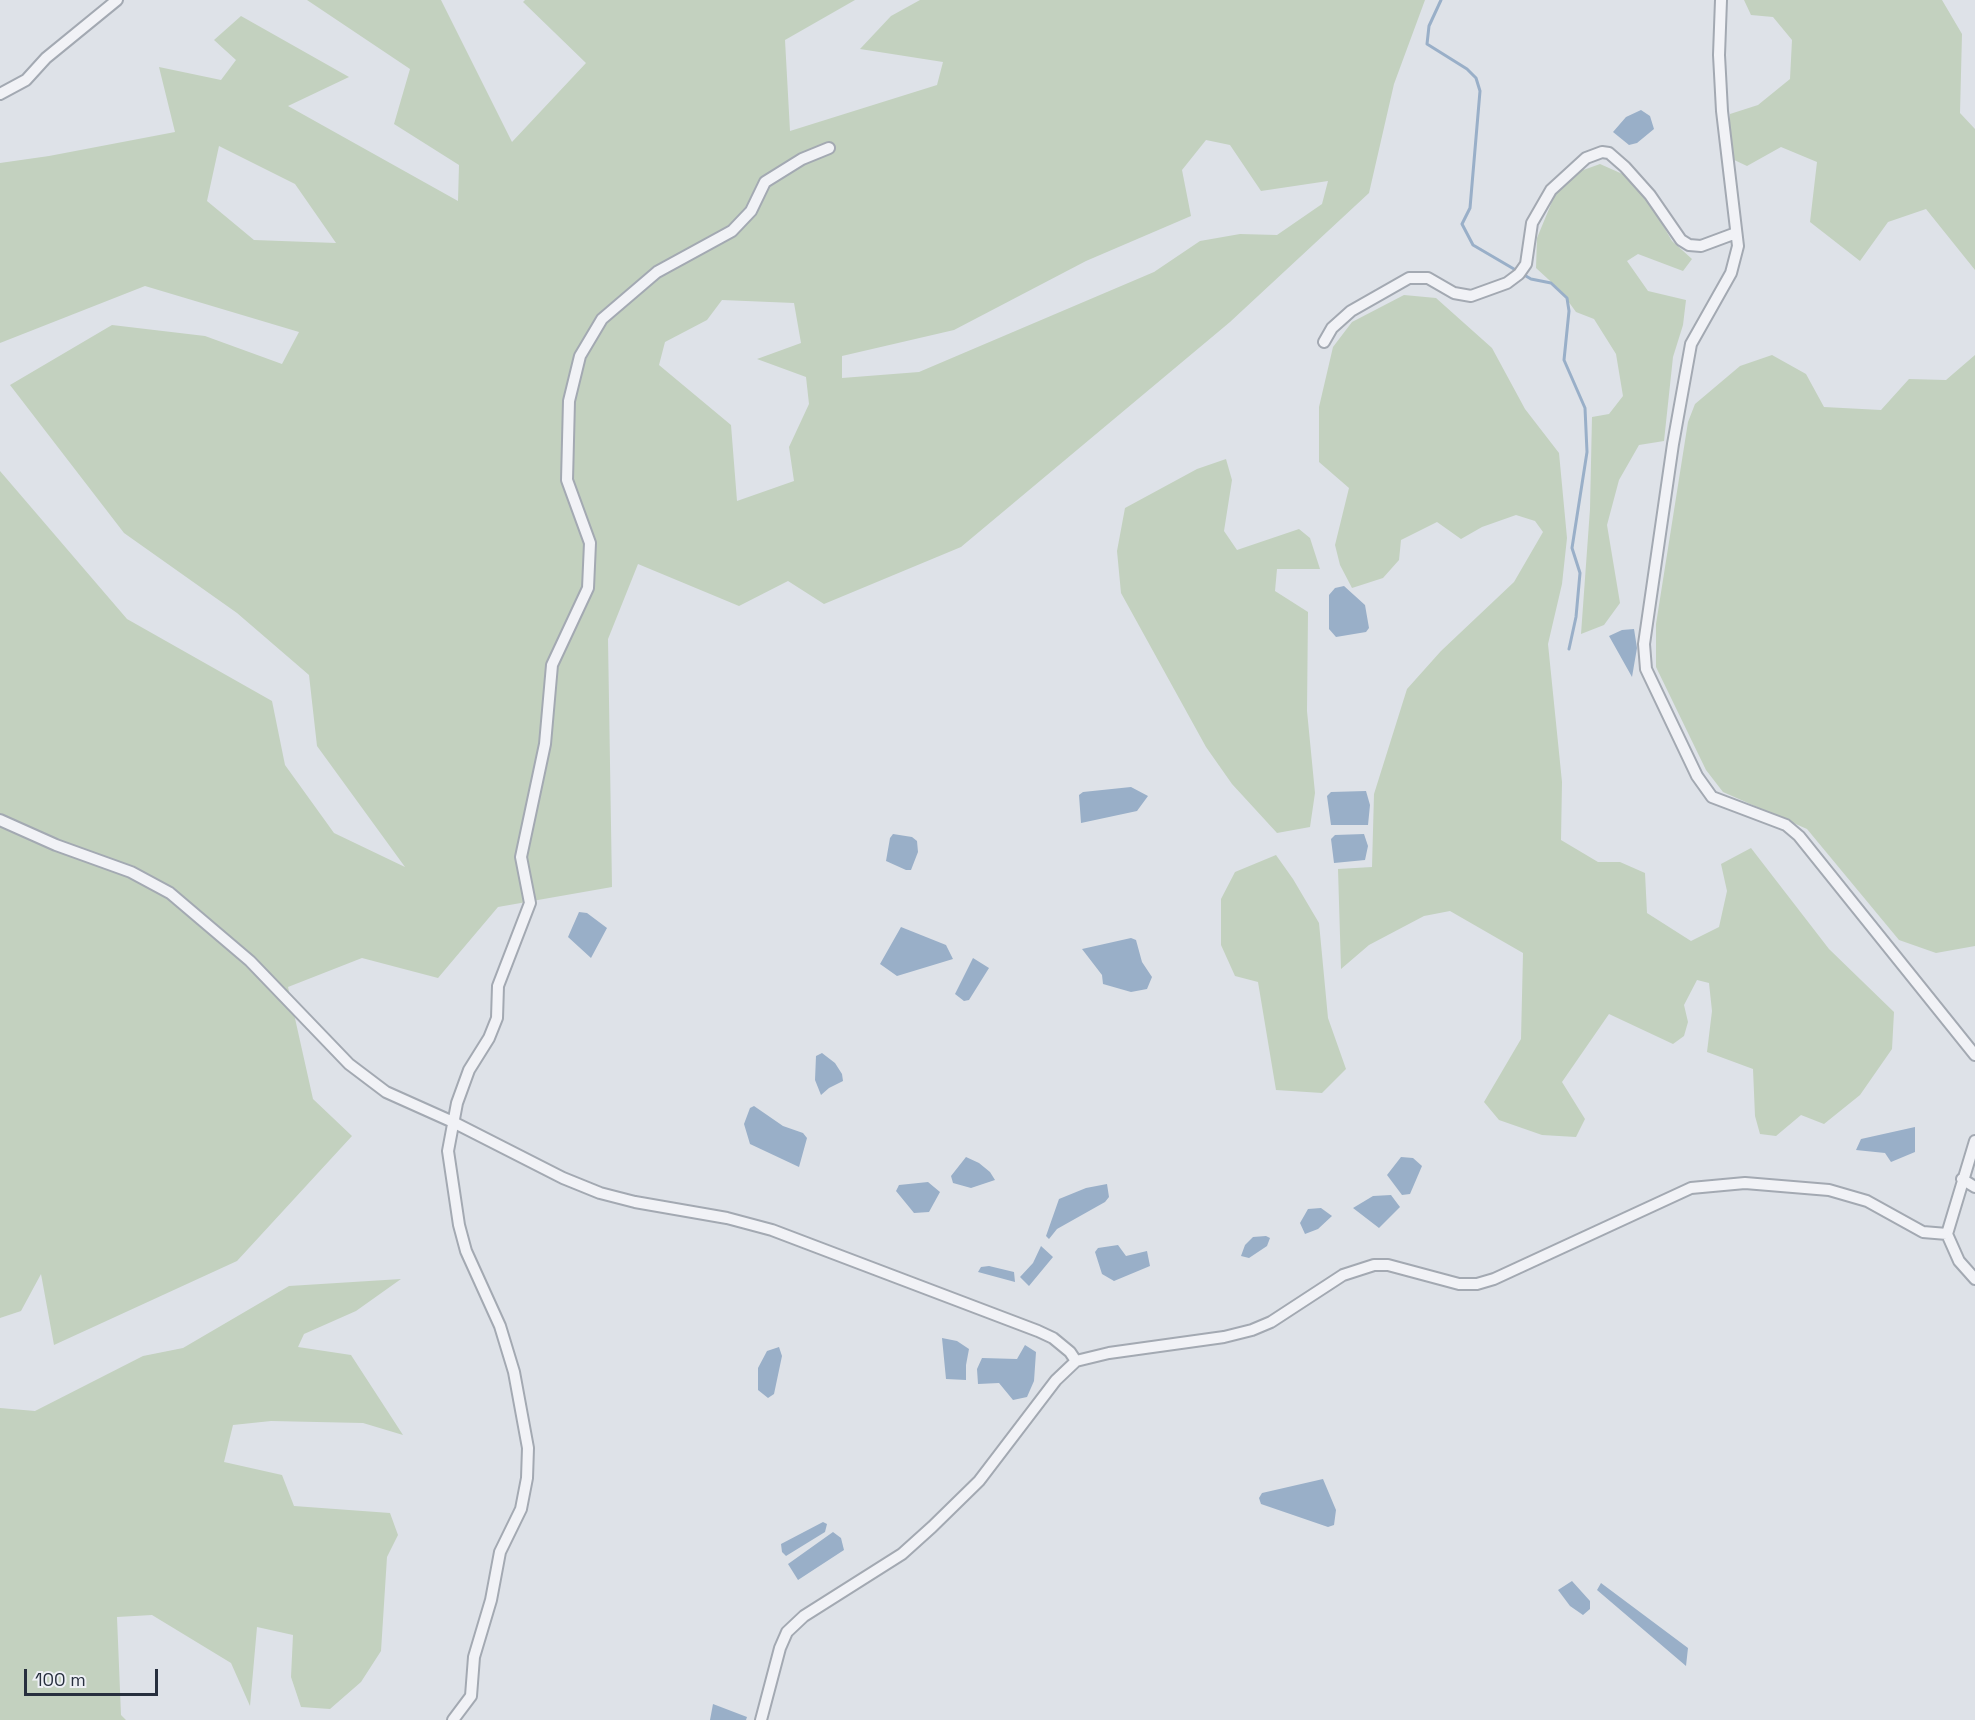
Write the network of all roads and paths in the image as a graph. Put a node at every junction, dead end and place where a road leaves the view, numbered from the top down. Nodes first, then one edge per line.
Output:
1 (117, 0) edge
2 (1721, 0) edge
3 (0, 94) edge
4 (829, 148) dead end
5 (1736, 233) junction
6 (1324, 342) dead end
7 (0, 820) edge
8 (1975, 1055) edge
9 (453, 1122) junction
10 (1975, 1141) edge
11 (1962, 1179) junction
12 (1975, 1187) edge
13 (1947, 1234) junction
14 (1975, 1279) edge
15 (1076, 1361) junction
16 (453, 1720) edge
17 (761, 1720) edge

1 - 3 street
2 - 5 street
4 - 9 street
5 - 6 street
5 - 8 street
7 - 9 street
9 - 15 street
9 - 16 street
10 - 11 street
11 - 12 street
11 - 13 street
13 - 14 street
13 - 15 street
15 - 17 street

